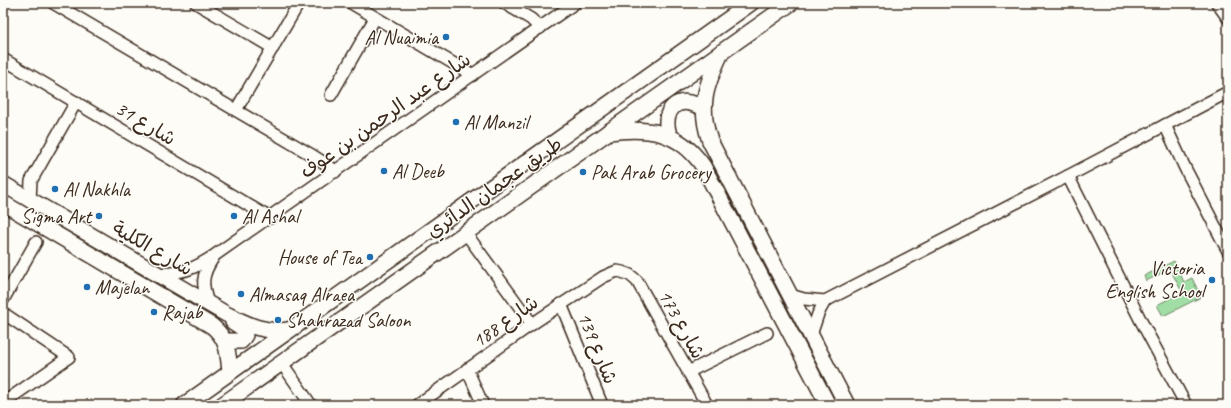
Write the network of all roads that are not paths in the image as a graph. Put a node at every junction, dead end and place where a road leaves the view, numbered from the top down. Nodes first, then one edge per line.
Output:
1 (53, 3) edge
2 (196, 3) edge
3 (299, 3) edge
4 (350, 3) edge
5 (504, 3) edge
6 (575, 3) edge
7 (751, 3) edge
8 (791, 3) edge
9 (1217, 3) edge
10 (375, 18) junction
11 (1228, 18) edge
12 (540, 28) junction
13 (272, 48) junction
14 (721, 52) junction
15 (3, 59) edge
16 (473, 75) junction
17 (1228, 92) edge
18 (331, 95) dead end
19 (76, 102) junction
20 (704, 109) junction
21 (236, 110) junction
22 (1165, 125) junction
23 (607, 132) junction
24 (670, 137) junction
25 (335, 172) junction
26 (1068, 176) junction
27 (31, 181) junction
28 (9, 187) edge
29 (30, 200) junction
30 (3, 203) edge
31 (270, 218) junction
32 (465, 232) junction
33 (36, 242) dead end
34 (1228, 251) edge
35 (215, 255) junction
36 (617, 271) joint
37 (158, 274) junction
38 (790, 295) junction
39 (3, 300) edge
40 (825, 301) junction
41 (208, 304) junction
42 (561, 304) junction
43 (3, 313) edge
44 (226, 314) junction
45 (532, 324) junction
46 (289, 330) junction
47 (767, 333) dead end
48 (811, 335) junction
49 (225, 341) junction
50 (281, 362) junction
51 (467, 369) junction
52 (230, 372) junction
53 (688, 372) junction
54 (3, 403) edge
55 (227, 403) edge
56 (184, 405) edge
57 (311, 405) edge
58 (416, 405) edge
59 (483, 405) edge
60 (602, 405) edge
61 (706, 405) edge
62 (828, 405) edge
63 (847, 405) edge
64 (1186, 405) edge

1 - 21 street
2 - 13 street
3 - 13 street
4 - 10 street
5 - 12 street
6 - 12 street, شارع عبد الرحمن بن عوف
7 - 46 main road, طريق عجمان الدائري
8 - 14 main road, طريق عجمان الدائري
9 - 11 street
10 - 16 street
10 - 18 street
12 - 16 street, شارع عبد الرحمن بن عوف
13 - 21 street
14 - 20 main road
14 - 23 main road, طريق عجمان الدائري
15 - 19 street, شارع 31
16 - 25 street, شارع عبد الرحمن بن عوف
17 - 22 street
19 - 27 street
19 - 31 street, شارع 31
20 - 24 main road
20 - 38 main road
21 - 25 street
22 - 26 street
22 - 34 street
23 - 24 main road
23 - 32 main road, طريق عجمان الدائري
24 - 62 main road
25 - 31 street, شارع عبد الرحمن بن عوف
26 - 40 street
26 - 64 street
27 - 28 street
27 - 29 street
28 - 29 main road, شارع الكلية
29 - 37 main road, شارع الكلية
30 - 49 main road, شارع الكلية
31 - 35 street, شارع عبد الرحمن بن عوف
32 - 45 street
32 - 50 main road, طريق عجمان الدائري
33 - 39 street
35 - 37 street, شارع عبد الرحمن بن عوف
35 - 41 street, شارع عبد الرحمن بن عوف
36 - 42 street, شارع 188
36 - 53 street, شارع 173
37 - 41 main road, شارع الكلية
38 - 40 street
38 - 48 main road
40 - 48 street
41 - 44 main road, شارع الكلية
42 - 45 street, شارع 188
42 - 60 street, شارع 139
43 - 54 street
44 - 46 main road, شارع الكلية
44 - 49 main road
45 - 51 street, شارع 188
46 - 52 main road, طريق عجمان الدائري
47 - 53 street
48 - 63 main road
49 - 52 main road
50 - 55 main road, طريق عجمان الدائري
50 - 57 street
51 - 58 street, شارع 188
51 - 59 street
52 - 56 main road, طريق عجمان الدائري
53 - 61 street, شارع 173

